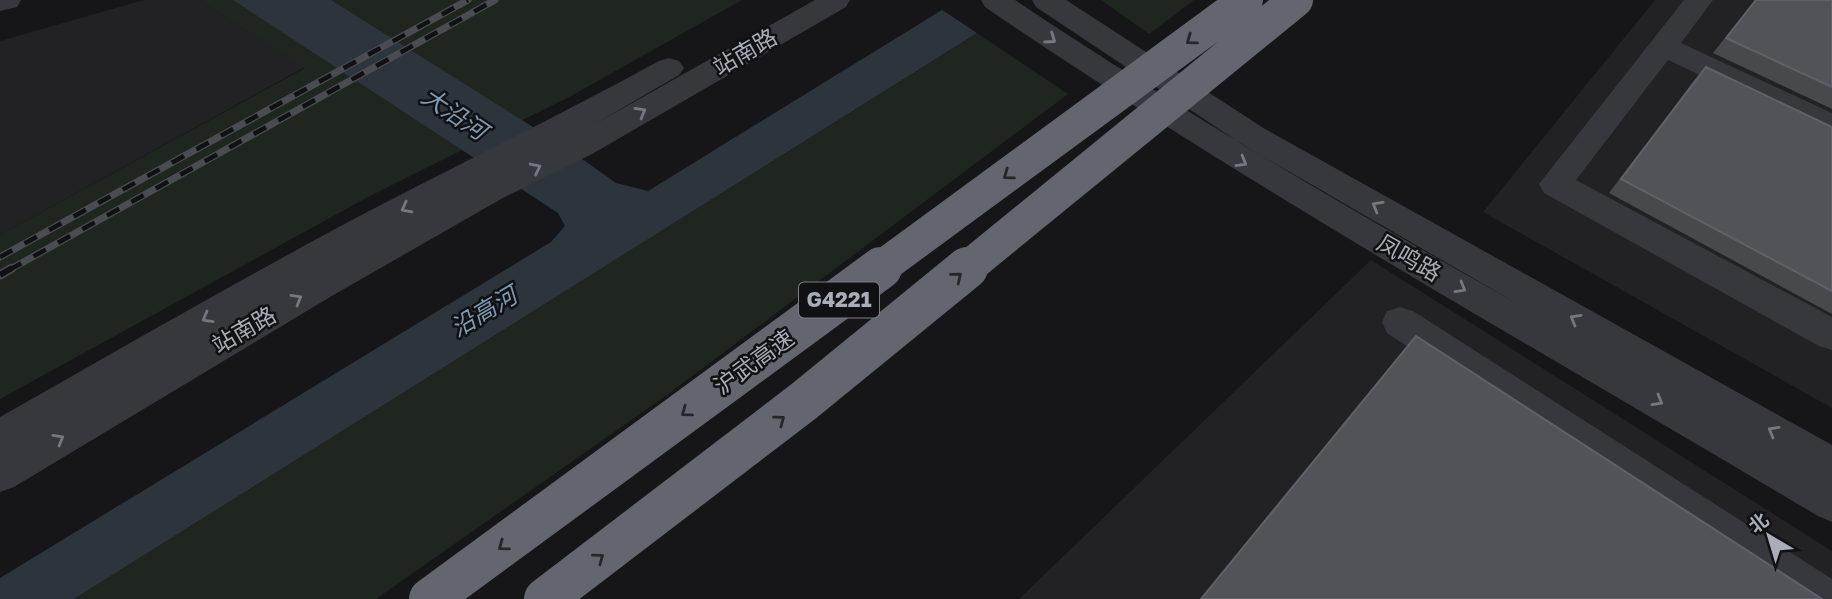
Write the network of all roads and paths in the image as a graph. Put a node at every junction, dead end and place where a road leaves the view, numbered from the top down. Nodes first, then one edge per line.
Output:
1 (7, 0) edge
2 (787, 0) edge
3 (836, 0) edge
4 (995, 0) edge
5 (1046, 0) edge
6 (1246, 0) edge
7 (1296, 0) edge
8 (1699, 0) edge
9 (0, 2) edge
10 (1663, 46) junction
11 (1832, 126) edge
12 (569, 139) junction
13 (478, 183) junction
14 (1400, 322) dead end
15 (1832, 335) edge
16 (0, 437) edge
17 (1832, 465) edge
18 (0, 474) edge
19 (1832, 503) edge
20 (430, 599) edge
21 (545, 599) edge
22 (1825, 599) edge

1 - 9 street
2 - 12 street, 站南路
12 -> 3 street, 站南路
4 -> 19 street, 凤鸣路
17 -> 5 street, 凤鸣路
6 -> 20 highway, 沪武高速 / G4221, bridge
21 -> 7 highway, G4221, bridge
8 - 10 street
10 - 11 street
10 - 15 street
12 - 13 street
13 -> 16 street, 站南路
18 -> 13 street, 站南路
14 - 22 street

